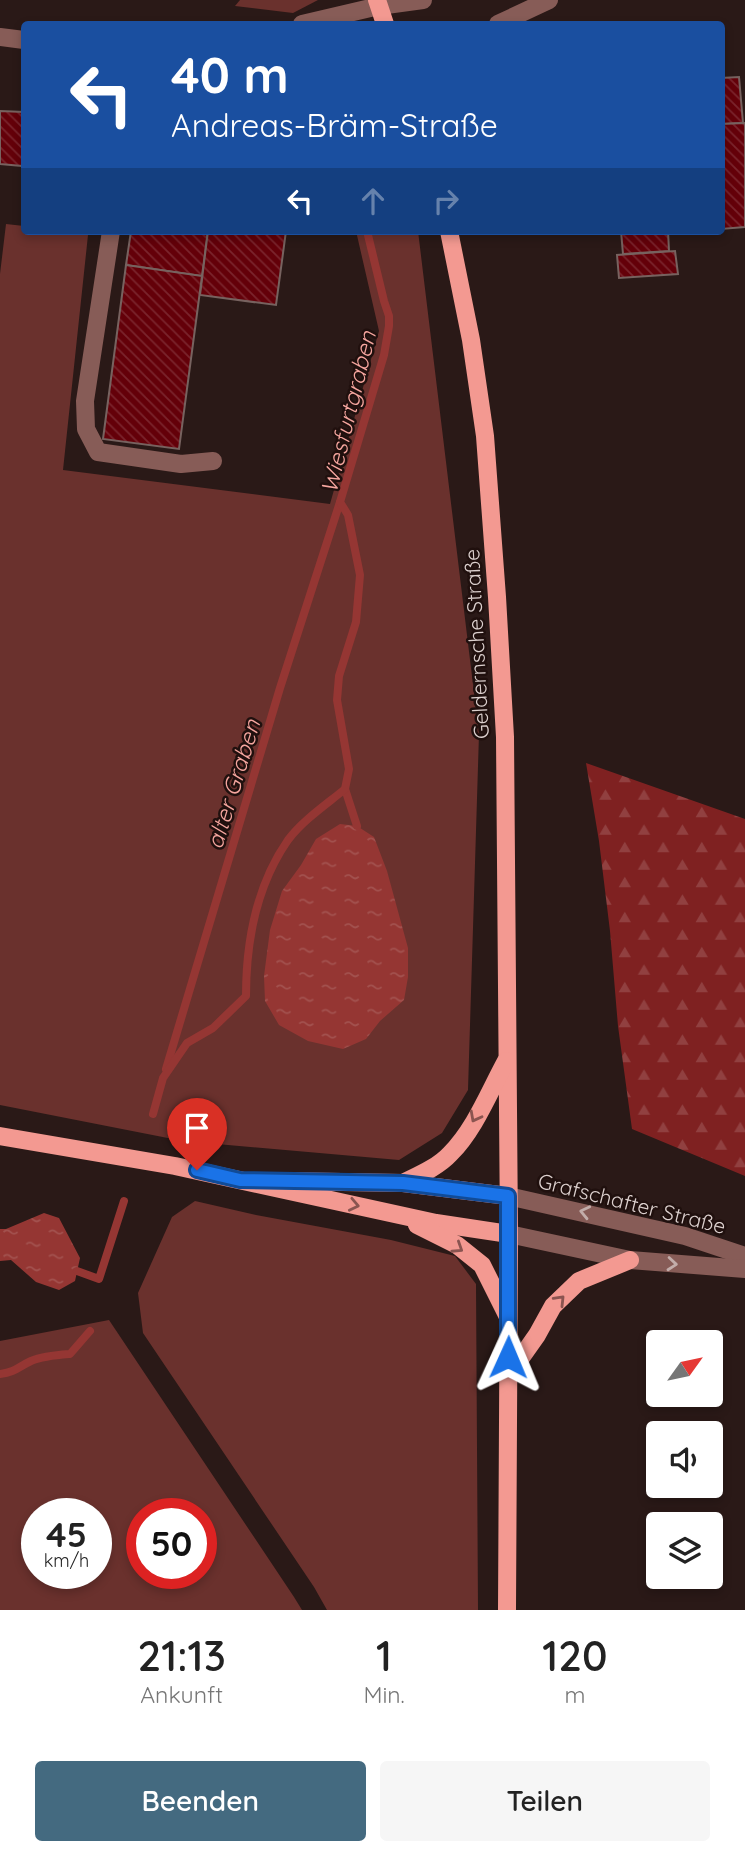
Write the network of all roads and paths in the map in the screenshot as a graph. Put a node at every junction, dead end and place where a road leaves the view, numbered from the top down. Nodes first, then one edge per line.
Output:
1 (423, 0) edge
2 (549, 0) edge
3 (378, 3) edge
4 (313, 21) edge
5 (384, 21) edge
6 (504, 21) edge
7 (0, 37) edge
8 (21, 40) edge
9 (110, 235) edge
10 (450, 235) edge
11 (213, 461) dead end
12 (508, 1057) junction
13 (0, 1136) edge
14 (240, 1180) junction
15 (403, 1183) junction
16 (508, 1196) junction
17 (399, 1214) junction
18 (509, 1234) junction
19 (745, 1256) edge
20 (630, 1260) junction
21 (745, 1269) edge
22 (508, 1318) junction
23 (508, 1376) junction
24 (507, 1610) edge

1 - 3 street
2 - 6 street
3 - 4 street
3 - 5 main road
7 - 8 street
9 - 11 street
10 - 12 main road, Geldernsche Straße
12 -> 15 main road, Geldernsche Straße
12 - 16 main road, Geldernsche Straße
13 - 14 main road
14 - 15 main road
14 -> 17 main road
15 - 16 main road
16 - 18 main road, Geldernsche Straße
19 -> 16 street, Grafschafter Straße
17 - 18 main road
17 -> 22 main road
18 - 20 street, Grafschafter Straße
18 - 22 main road, Geldernsche Straße
20 -> 21 street, Grafschafter Straße
23 -> 20 main road
22 - 23 main road, Geldernsche Straße
23 - 24 main road, Geldernsche Straße

